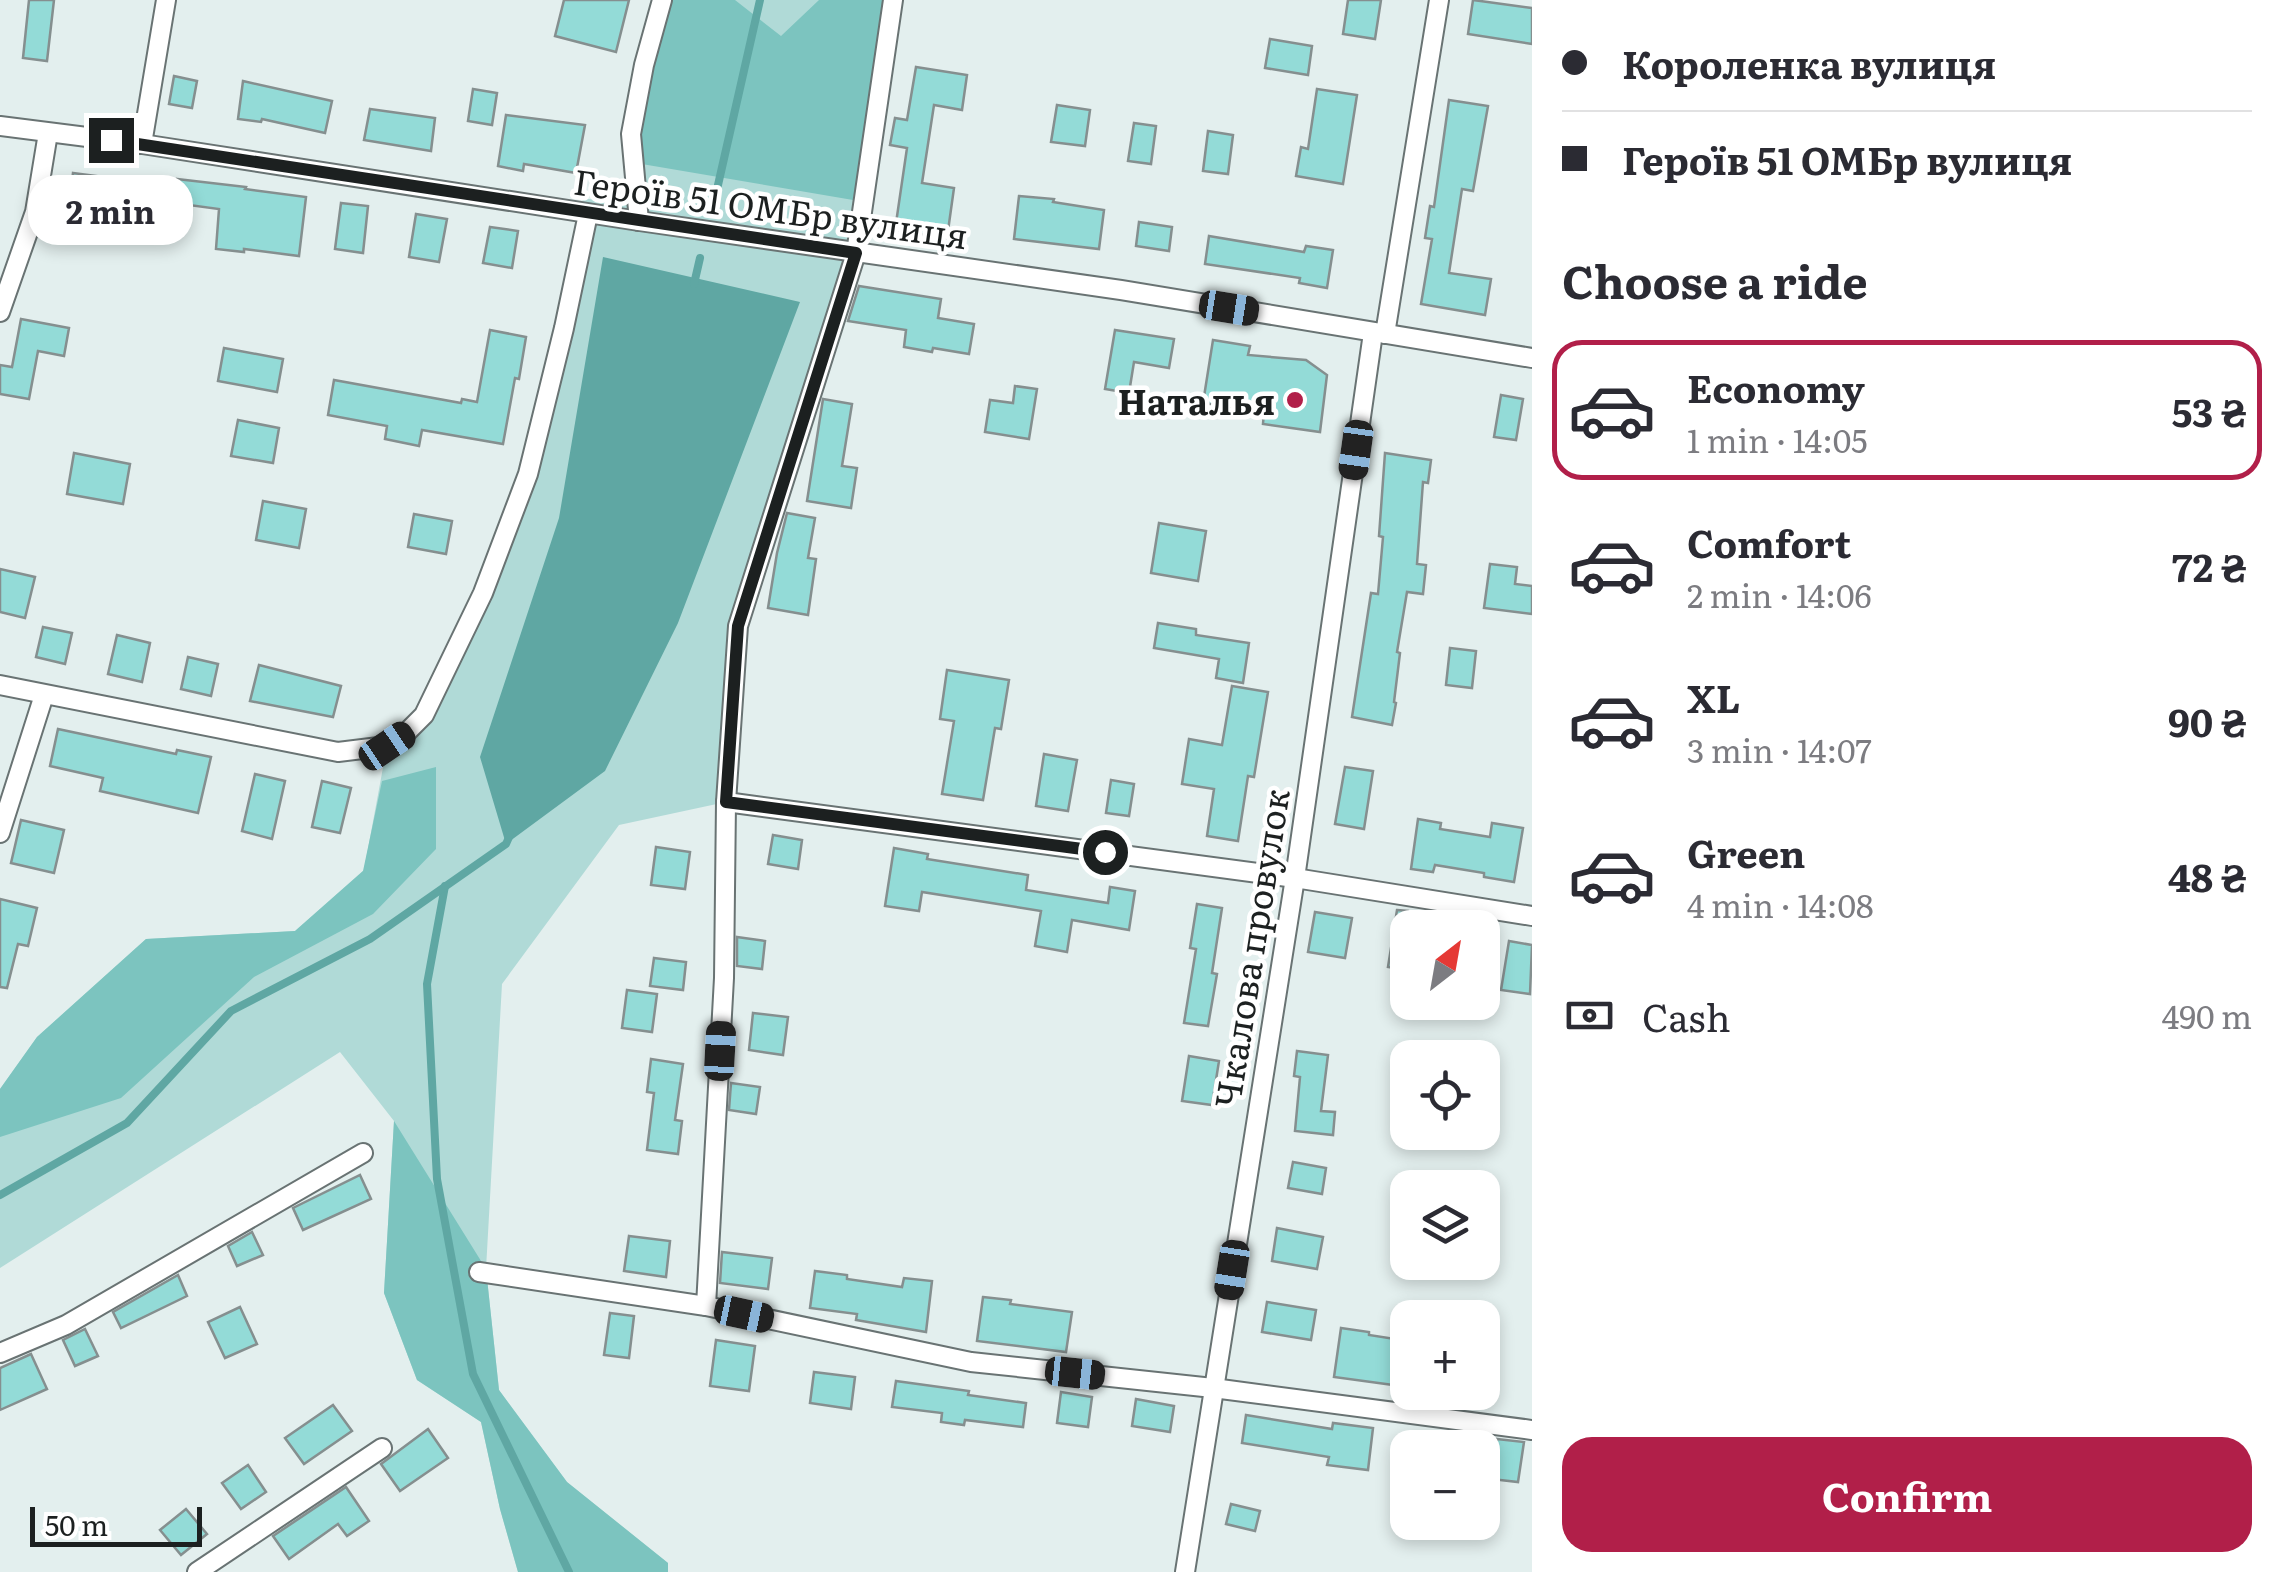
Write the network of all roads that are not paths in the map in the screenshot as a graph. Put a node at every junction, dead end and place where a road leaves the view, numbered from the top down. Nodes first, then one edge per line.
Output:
1 (166, 0) edge
2 (662, 0) edge
3 (893, 0) edge
4 (1439, 0) edge
5 (0, 126) edge
6 (48, 133) junction
7 (142, 144) junction
8 (588, 214) junction
9 (639, 222) junction
10 (856, 253) junction
11 (0, 312) edge
12 (1379, 334) junction
13 (1532, 358) edge
14 (0, 685) edge
15 (44, 695) junction
16 (726, 802) junction
17 (0, 833) edge
18 (1295, 878) junction
19 (1532, 916) edge
20 (363, 1153) dead end
21 (478, 1272) dead end
22 (706, 1306) junction
23 (0, 1353) edge
24 (1214, 1388) junction
25 (1532, 1430) edge
26 (382, 1448) dead end
27 (197, 1572) edge
28 (1185, 1572) edge

1 - 7 street
2 - 9 street
3 - 10 street
4 - 12 street, Чкалова провулок
5 - 6 street, Героїв 51 ОМБр вулиця
6 - 7 street, Героїв 51 ОМБр вулиця
6 - 11 street
7 - 8 street, Героїв 51 ОМБр вулиця
8 - 9 street, Героїв 51 ОМБр вулиця
8 - 15 street
9 - 10 street, Героїв 51 ОМБр вулиця
10 - 12 street, Героїв 51 ОМБр вулиця
10 - 16 street
12 - 13 street, Героїв 51 ОМБр вулиця
12 - 18 street, Чкалова провулок
14 - 15 street
15 - 17 street
16 - 18 street
16 - 22 street
18 - 19 street
18 - 24 street, Чкалова провулок
20 - 23 street
21 - 22 street
22 - 24 street
24 - 25 street
24 - 28 street, Чкалова провулок
26 - 27 street

